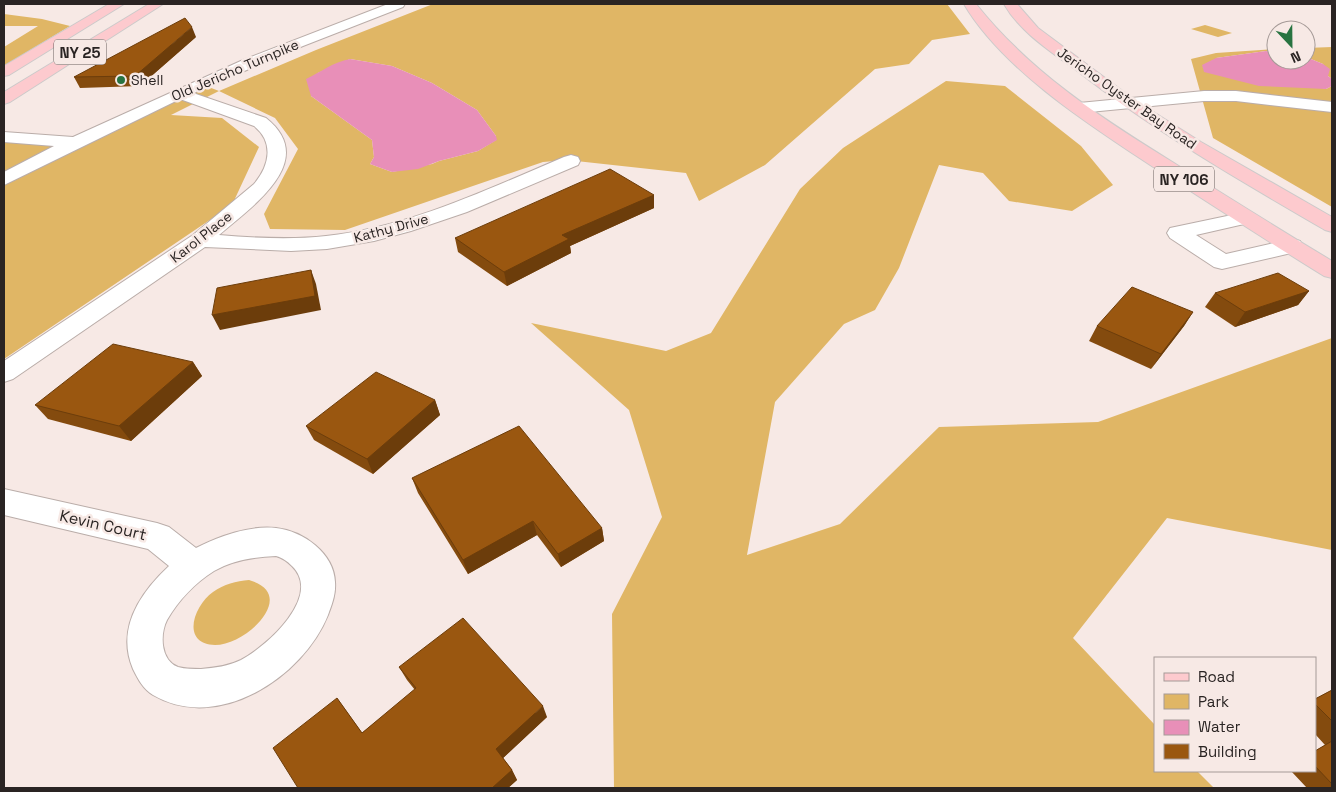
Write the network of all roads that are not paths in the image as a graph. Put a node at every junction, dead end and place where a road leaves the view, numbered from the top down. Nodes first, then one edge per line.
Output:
1 (118, 4) edge
2 (157, 4) edge
3 (398, 4) edge
4 (970, 4) edge
5 (1010, 4) edge
6 (4, 72) edge
7 (180, 94) junction
8 (4, 99) edge
9 (1130, 104) junction
10 (1332, 107) edge
11 (1079, 108) junction
12 (4, 137) edge
13 (73, 142) junction
14 (571, 161) dead end
15 (4, 179) edge
16 (1246, 218) junction
17 (1332, 226) edge
18 (201, 240) junction
19 (1292, 246) junction
20 (1332, 272) edge
21 (4, 373) edge
22 (4, 502) edge
23 (194, 566) junction

1 - 6 main road, NY 25
2 - 8 main road, NY 25
3 - 7 street, Old Jericho Turnpike
4 - 11 main road, NY 106
5 - 9 main road, Jericho Oyster Bay Road / NY 106
7 - 13 street, Old Jericho Turnpike
7 - 18 street, Karol Place
9 - 10 street
9 - 11 street
9 - 17 main road, Jericho Oyster Bay Road / NY 106
11 - 16 main road, NY 106
12 - 13 street, Old Jericho Turnpike
13 - 15 street, Old Jericho Turnpike
14 - 18 street, Kathy Drive
16 - 19 main road, NY 106
16 - 19 street
18 - 21 street, Karol Place
19 - 20 main road, NY 106
22 - 23 street, Kevin Court
23 - 23 street

